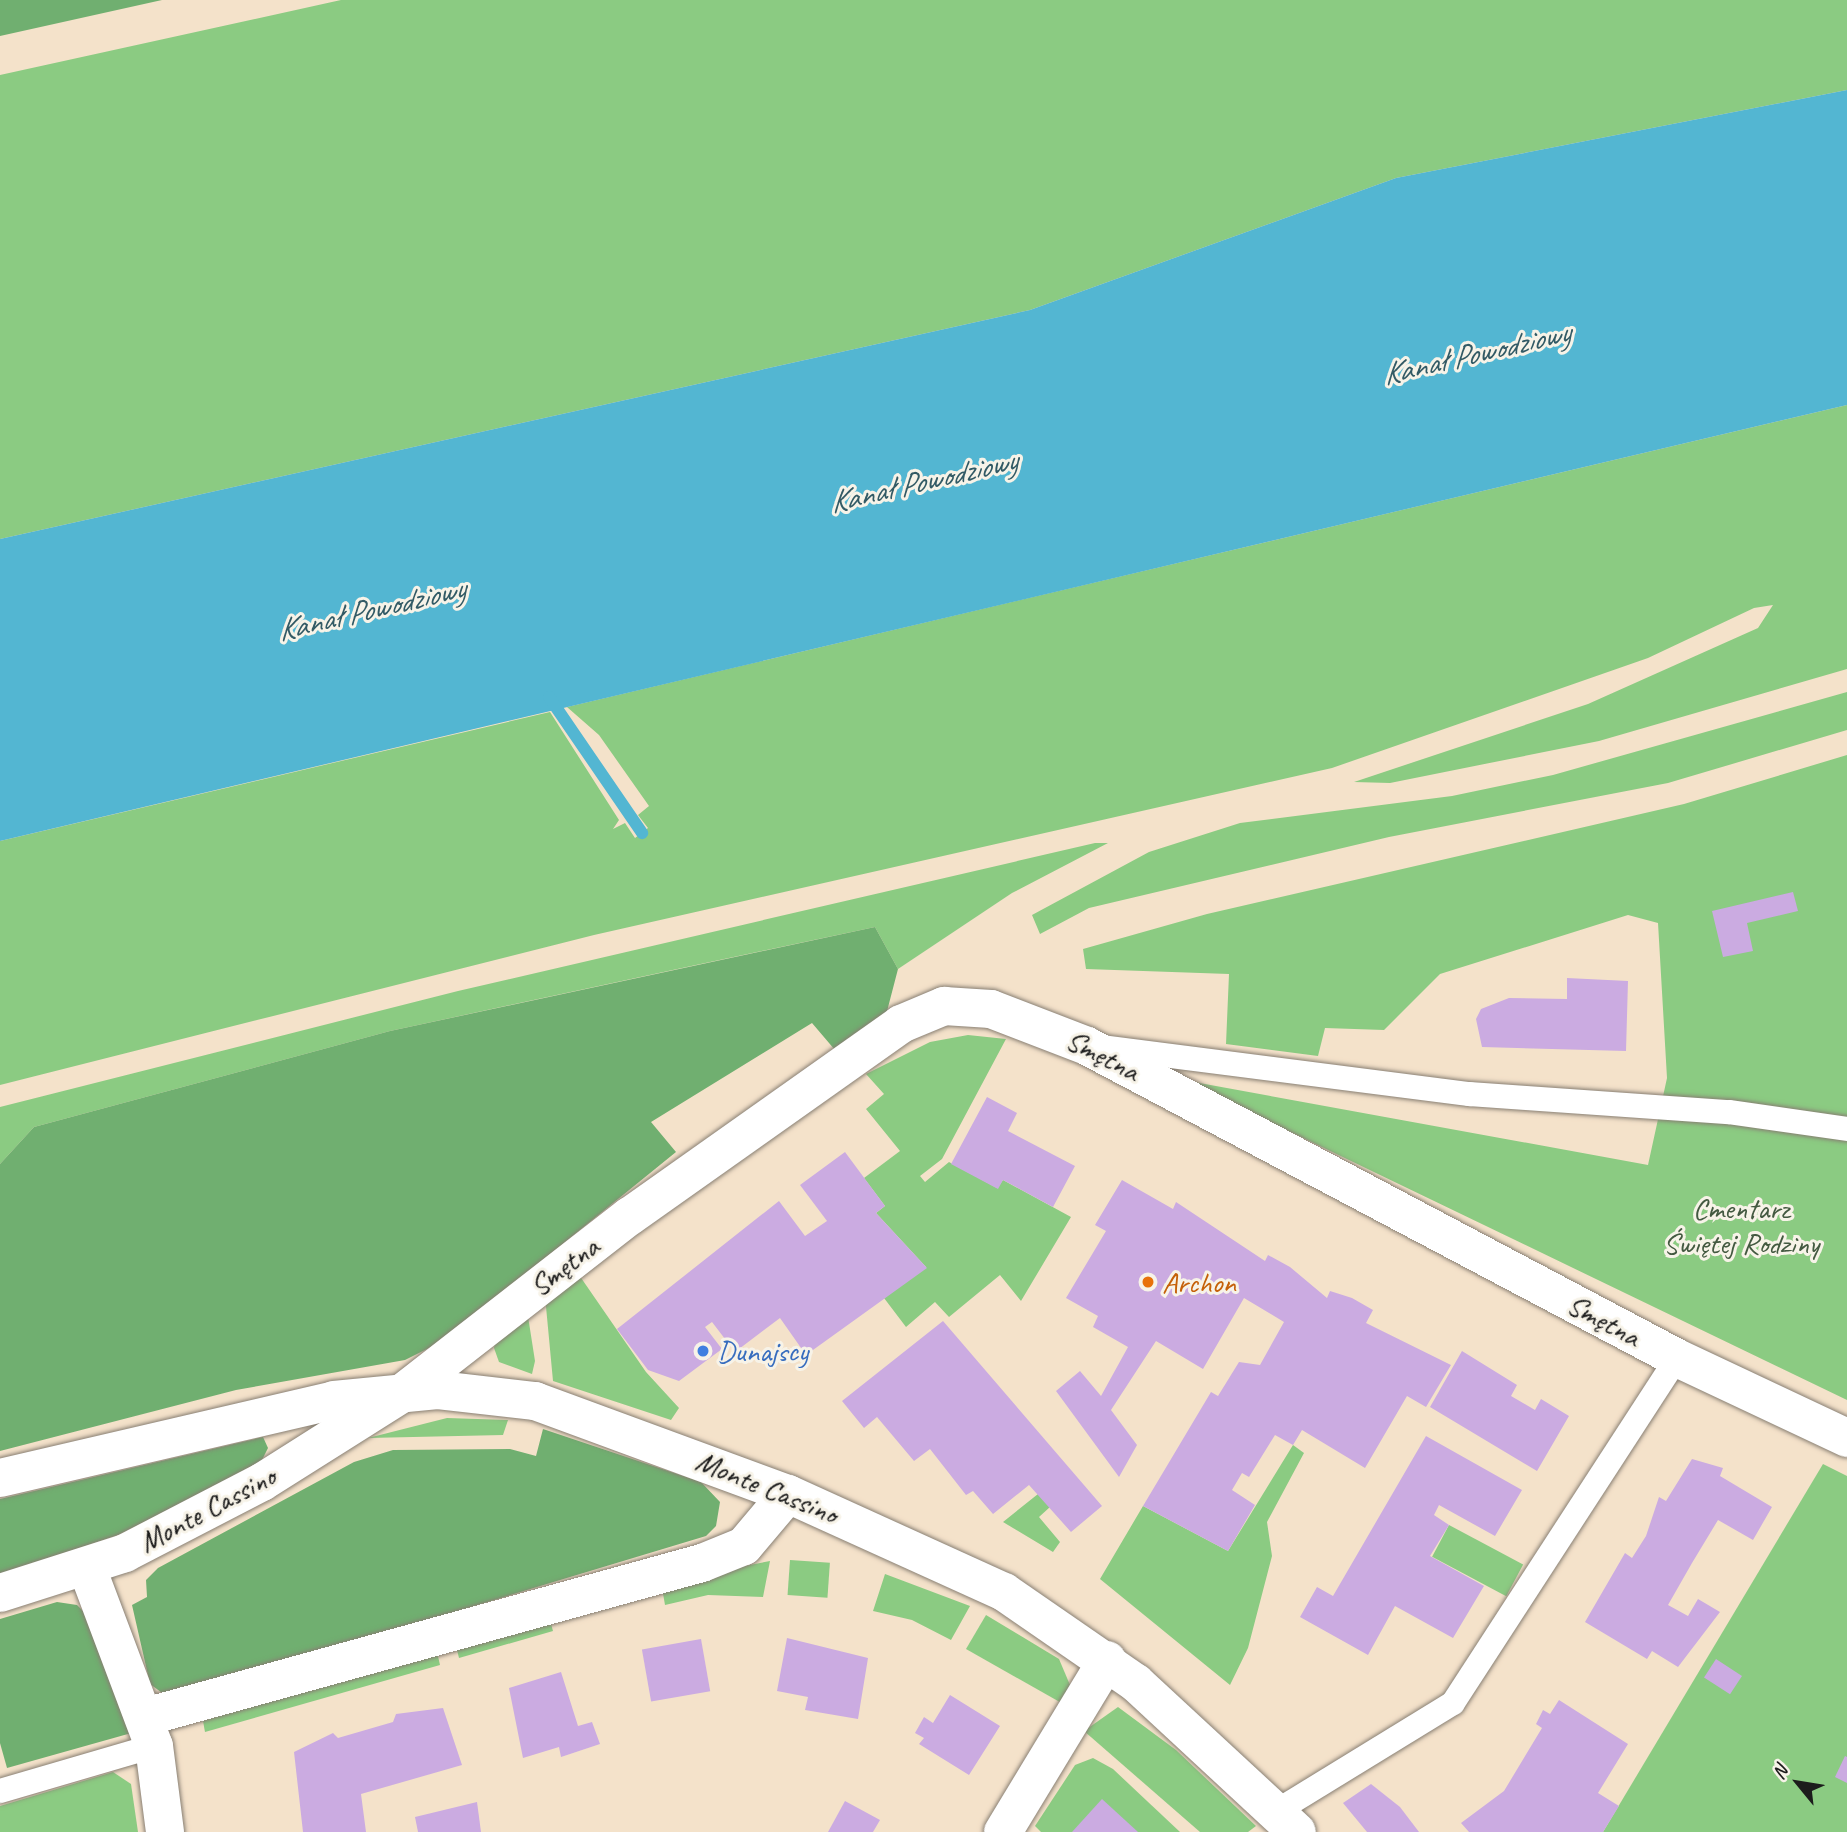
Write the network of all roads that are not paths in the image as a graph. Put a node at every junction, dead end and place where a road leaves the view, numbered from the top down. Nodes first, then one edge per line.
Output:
1 (1087, 1045) junction
2 (1847, 1129) edge
3 (1677, 1359) junction
4 (401, 1394) junction
5 (1847, 1438) edge
6 (0, 1478) edge
7 (788, 1494) junction
8 (87, 1567) junction
9 (0, 1594) edge
10 (1107, 1660) junction
11 (150, 1731) junction
12 (0, 1791) edge
13 (1287, 1822) edge
14 (165, 1832) edge
15 (1003, 1832) edge

1 - 2 lane
1 - 3 street, Smętna
1 - 4 street, Smętna
3 - 5 street, Smętna
3 - 13 lane
4 - 6 street, Monte Cassino
4 - 7 street, Monte Cassino
4 - 8 street, Monte Cassino
7 - 10 street, Monte Cassino
7 - 11 street
8 - 9 street, Monte Cassino
8 - 11 street
10 - 13 street, Monte Cassino
10 - 15 street
11 - 12 lane
11 - 14 street

